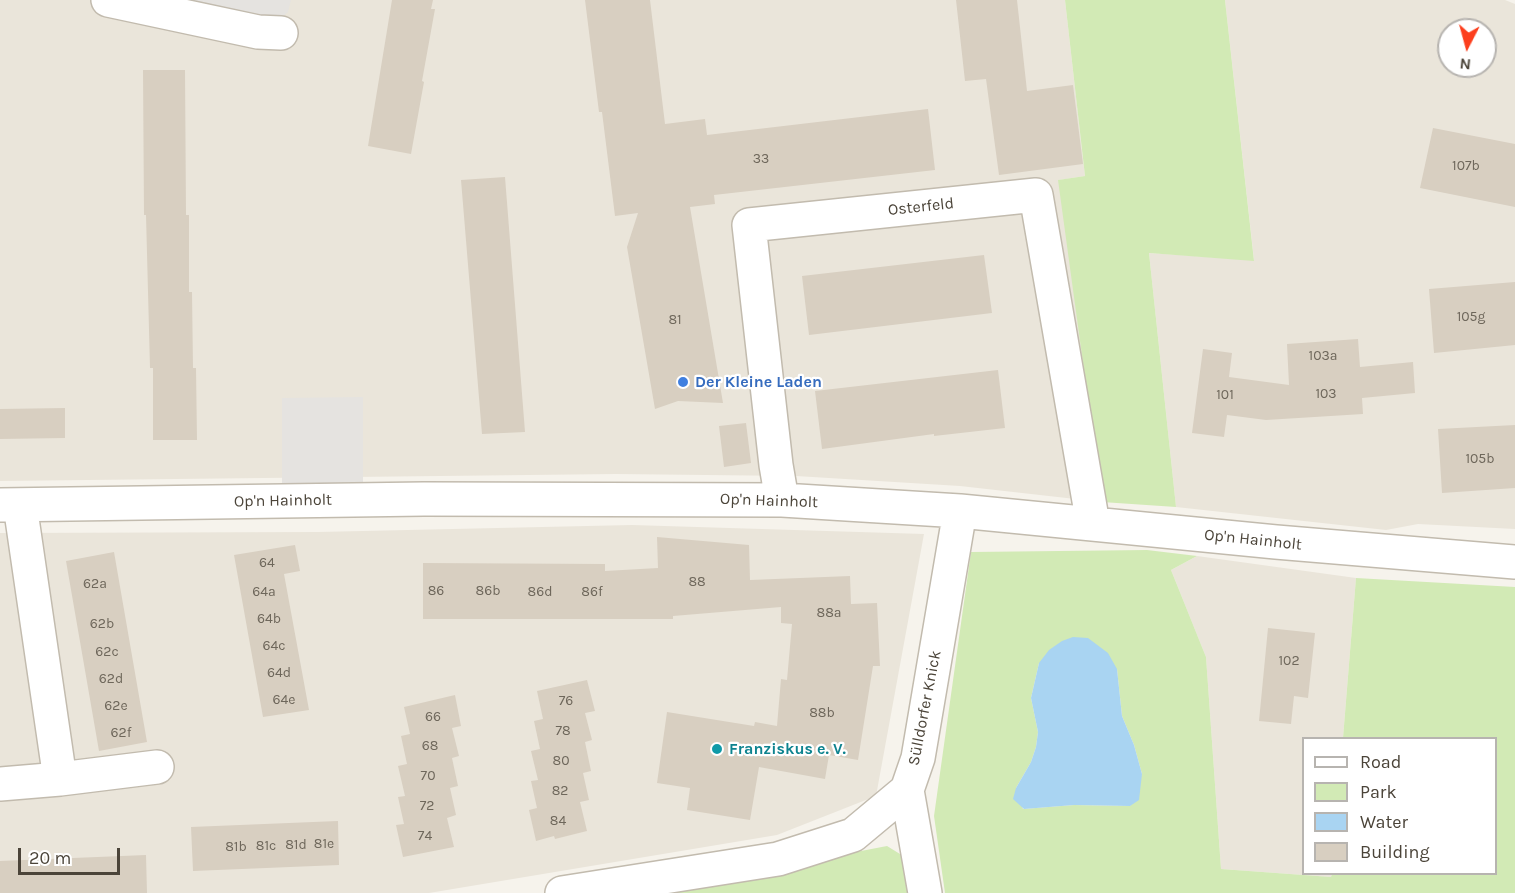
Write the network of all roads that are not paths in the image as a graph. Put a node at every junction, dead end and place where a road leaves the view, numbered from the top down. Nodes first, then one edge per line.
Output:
1 (108, 0) edge
2 (281, 33) dead end
3 (782, 500) junction
4 (10, 505) edge
5 (960, 511) junction
6 (1093, 524) junction
7 (1515, 562) edge
8 (157, 767) dead end
9 (60, 779) junction
10 (0, 784) edge
11 (906, 790) junction
12 (562, 893) edge
13 (925, 893) edge

1 - 2 street
3 - 4 street, Op'n Hainholt
3 - 5 street, Op'n Hainholt
3 - 6 street, Osterfeld
4 - 9 street, Op'n Hainholt
5 - 6 street, Op'n Hainholt
5 - 11 street, Sülldorfer Knick
6 - 7 street, Op'n Hainholt
8 - 9 street
9 - 10 street
11 - 12 street, Sülldorfer Knick
11 - 13 street

